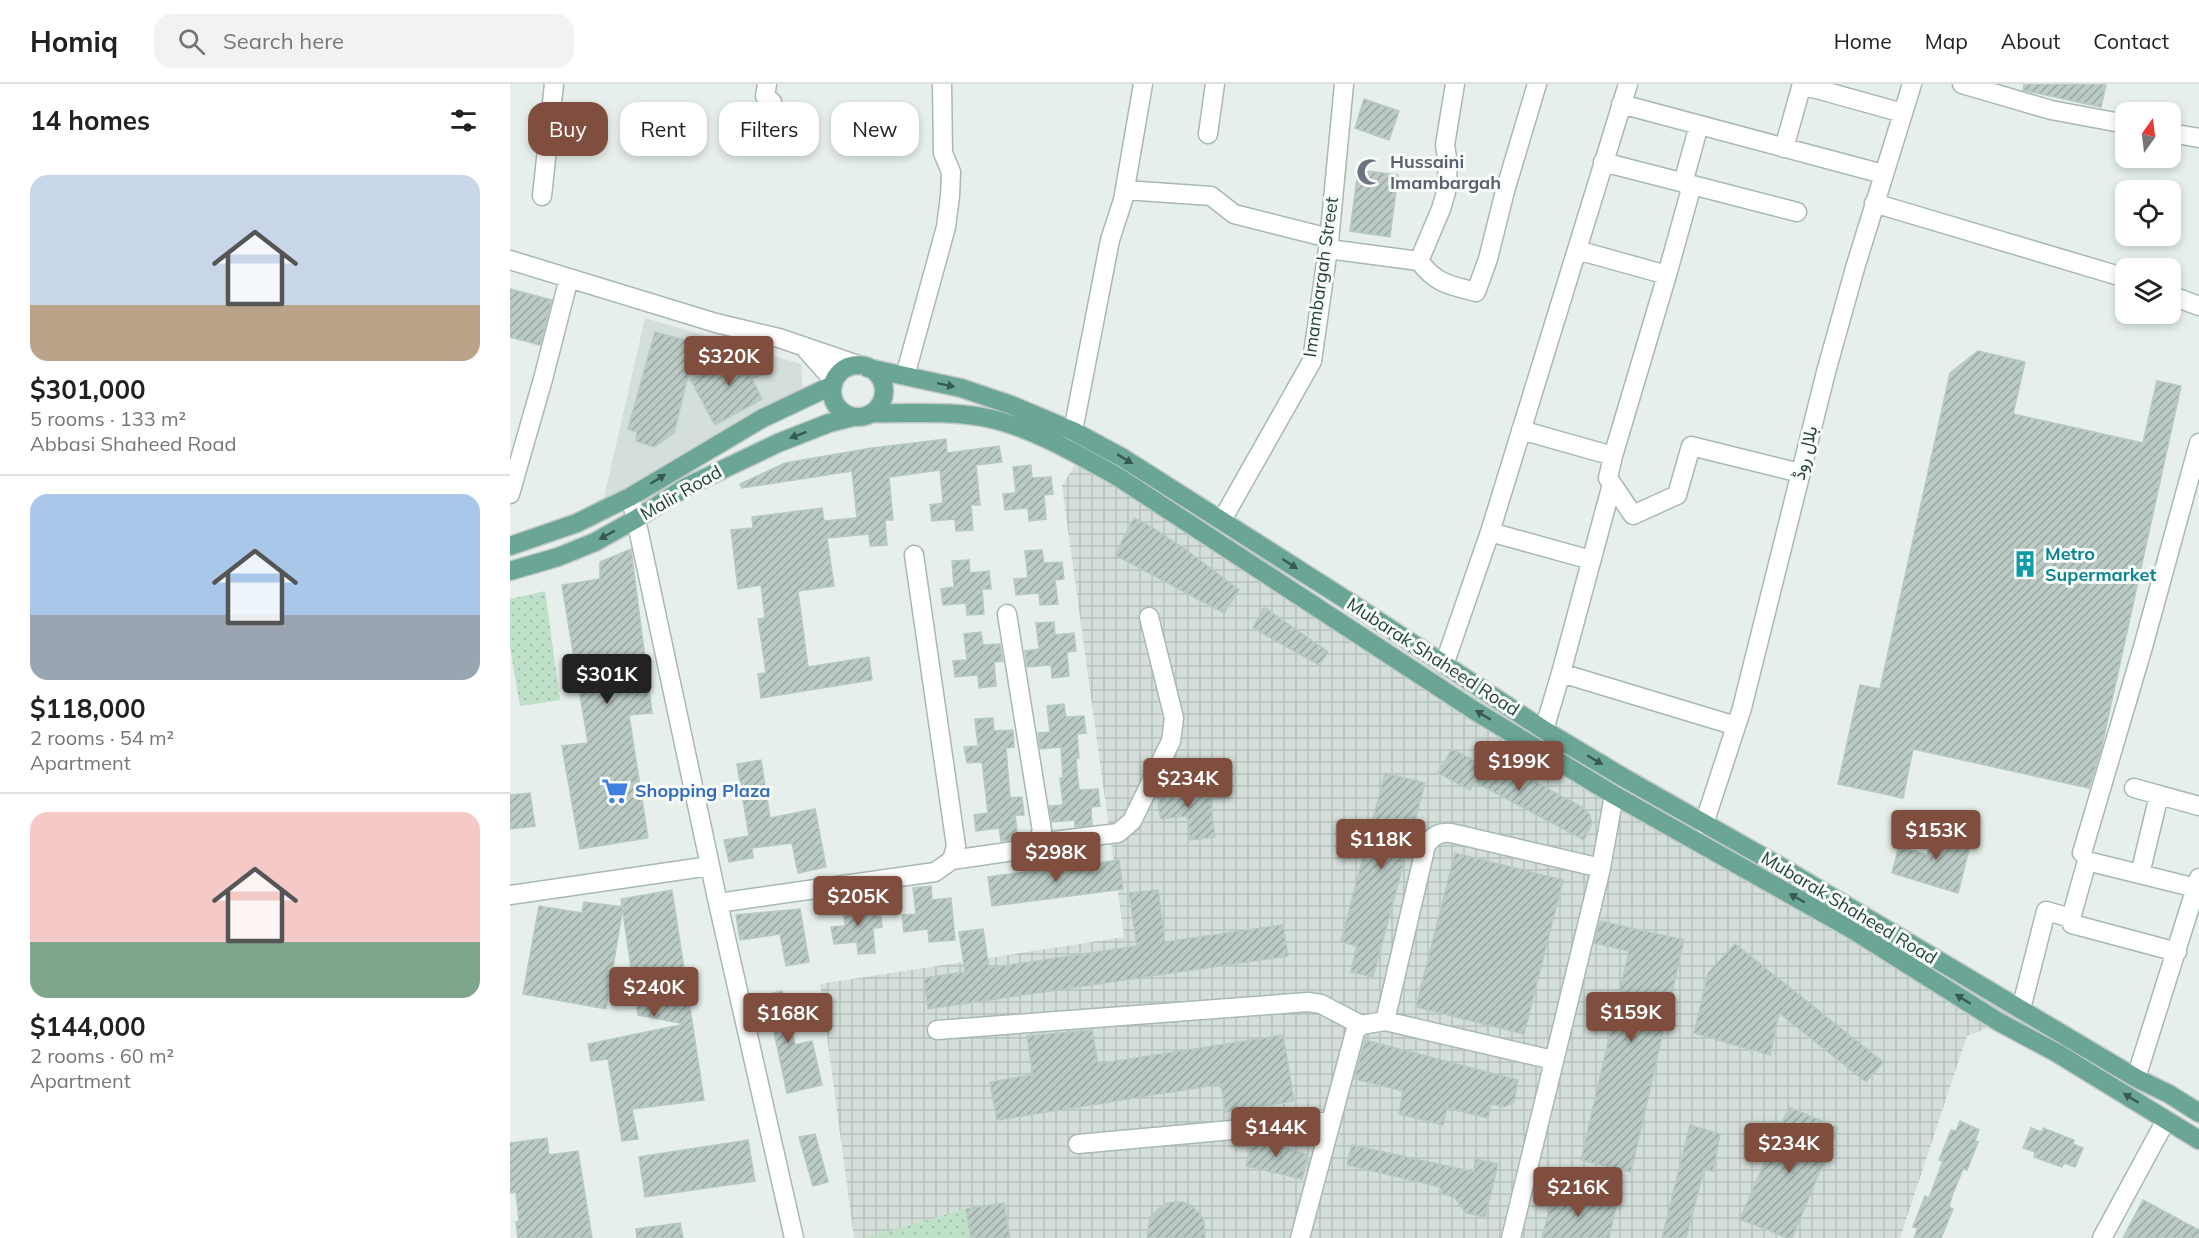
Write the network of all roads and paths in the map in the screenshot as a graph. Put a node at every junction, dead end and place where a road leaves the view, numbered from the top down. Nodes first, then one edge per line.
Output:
1 (554, 84) edge
2 (766, 84) edge
3 (942, 84) edge
4 (1143, 84) edge
5 (1215, 84) edge
6 (1344, 84) edge
7 (1455, 84) edge
8 (1537, 84) edge
9 (1628, 84) edge
10 (1912, 84) edge
11 (1962, 84) edge
12 (1802, 85) edge
13 (772, 102) edge
14 (1622, 104) junction
15 (1903, 113) junction
16 (2115, 122) edge
17 (1699, 125) junction
18 (1208, 134) dead end
19 (2181, 135) edge
20 (2199, 138) edge
21 (1784, 148) junction
22 (1603, 162) junction
23 (1883, 174) junction
24 (1688, 184) junction
25 (1125, 190) junction
26 (542, 196) dead end
27 (1874, 203) junction
28 (1797, 212) dead end
29 (1329, 243) junction
30 (1577, 250) junction
31 (510, 260) edge
32 (1419, 261) junction
33 (1666, 275) junction
34 (2115, 275) edge
35 (569, 278) junction
36 (2181, 299) edge
37 (2199, 306) edge
38 (802, 345) junction
39 (863, 366) junction
40 (905, 376) junction
41 (833, 383) junction
42 (873, 413) junction
43 (854, 417) junction
44 (1521, 430) junction
45 (1073, 431) junction
46 (2199, 443) edge
47 (1613, 456) junction
48 (2196, 469) edge
49 (1800, 473) junction
50 (1611, 484) junction
51 (510, 494) edge
52 (630, 496) junction
53 (636, 519) junction
54 (1222, 520) junction
55 (1490, 532) junction
56 (510, 546) edge
57 (914, 555) dead end
58 (1591, 560) junction
59 (510, 571) edge
60 (1006, 614) dead end
61 (1149, 617) dead end
62 (1444, 665) junction
63 (1561, 673) junction
64 (1736, 726) junction
65 (1544, 730) junction
66 (2134, 788) dead end
67 (1614, 795) junction
68 (2159, 795) junction
69 (2199, 806) edge
70 (1704, 824) junction
71 (1037, 843) junction
72 (2082, 853) dead end
73 (952, 860) junction
74 (711, 866) junction
75 (1601, 868) junction
76 (2140, 874) junction
77 (2198, 883) edge
78 (510, 895) edge
79 (718, 903) junction
80 (2071, 918) junction
81 (2177, 952) junction
82 (2020, 1009) junction
83 (1384, 1021) junction
84 (1361, 1025) junction
85 (937, 1030) dead end
86 (1554, 1060) junction
87 (2136, 1078) junction
88 (2199, 1113) edge
89 (2166, 1120) junction
90 (1331, 1121) junction
91 (2199, 1140) edge
92 (1078, 1144) dead end
93 (794, 1238) edge
94 (1300, 1238) edge
95 (1511, 1238) edge
96 (2102, 1238) edge

1 - 26 street
2 - 13 street
3 - 40 street
4 - 25 street
5 - 18 street
6 - 29 street, Imambargah Street
7 - 32 street
8 - 32 street
9 - 14 street
10 - 15 street, بلال روڈ
11 - 16 street
12 - 15 street
12 - 21 street
14 - 17 street
14 - 22 street
15 - 23 street, بلال روڈ
17 - 21 street
17 - 24 street
19 - 20 street
21 - 23 street
22 - 24 street
22 - 30 street
23 - 27 street, بلال روڈ
24 - 28 street
24 - 33 street
25 - 29 street
25 - 45 street
27 - 34 street
27 - 49 street, بلال روڈ
29 - 32 street
29 - 54 street, Imambargah Street
30 - 33 street
30 - 44 street
31 - 35 street, Mubarak Shaheed Road
33 - 47 street
35 - 38 street, Mubarak Shaheed Road
35 - 51 street
36 - 37 street
38 - 39 street, Mubarak Shaheed Road
38 - 41 street
39 - 40 main road, Mubarak Shaheed Road
39 - 41 main road
39 - 42 main road
40 -> 45 main road, Mubarak Shaheed Road
41 - 43 main road
52 -> 41 main road, Malir Road
42 - 43 main road
67 -> 42 main road, Mubarak Shaheed Road
43 -> 53 main road, Malir Road
44 - 47 street
44 - 55 street
45 -> 54 main road, Mubarak Shaheed Road
46 - 48 street
47 - 50 street
48 - 72 street
49 - 50 street
49 - 64 street, بلال روڈ
50 - 58 street
52 - 53 street
52 - 56 main road, Malir Road
53 -> 59 main road, Malir Road
53 - 74 street
54 -> 62 main road, Mubarak Shaheed Road
55 - 58 street
55 - 62 street
57 - 73 street
58 - 63 street
60 - 71 street
61 - 71 street
62 - 65 main road, Mubarak Shaheed Road
63 - 64 street
63 - 65 street
64 - 70 street, بلال روڈ
65 -> 70 main road, Mubarak Shaheed Road
66 - 68 street
67 - 75 street
89 -> 67 main road, Mubarak Shaheed Road
68 - 69 street
68 - 76 street
70 - 82 main road, Mubarak Shaheed Road
71 - 73 street
73 - 79 street
74 - 78 street
74 - 79 street
75 - 83 street
75 - 86 street
76 - 77 street
76 - 80 street
77 - 81 street
79 - 93 street
80 - 81 street
80 - 82 street
81 - 87 street
82 - 87 main road, Mubarak Shaheed Road
83 - 84 street
83 - 86 street
84 - 85 street
84 - 90 street
86 - 95 street
87 - 88 main road, Mubarak Shaheed Road
89 - 91 main road, Mubarak Shaheed Road
89 - 96 street
90 - 92 street
90 - 94 street

